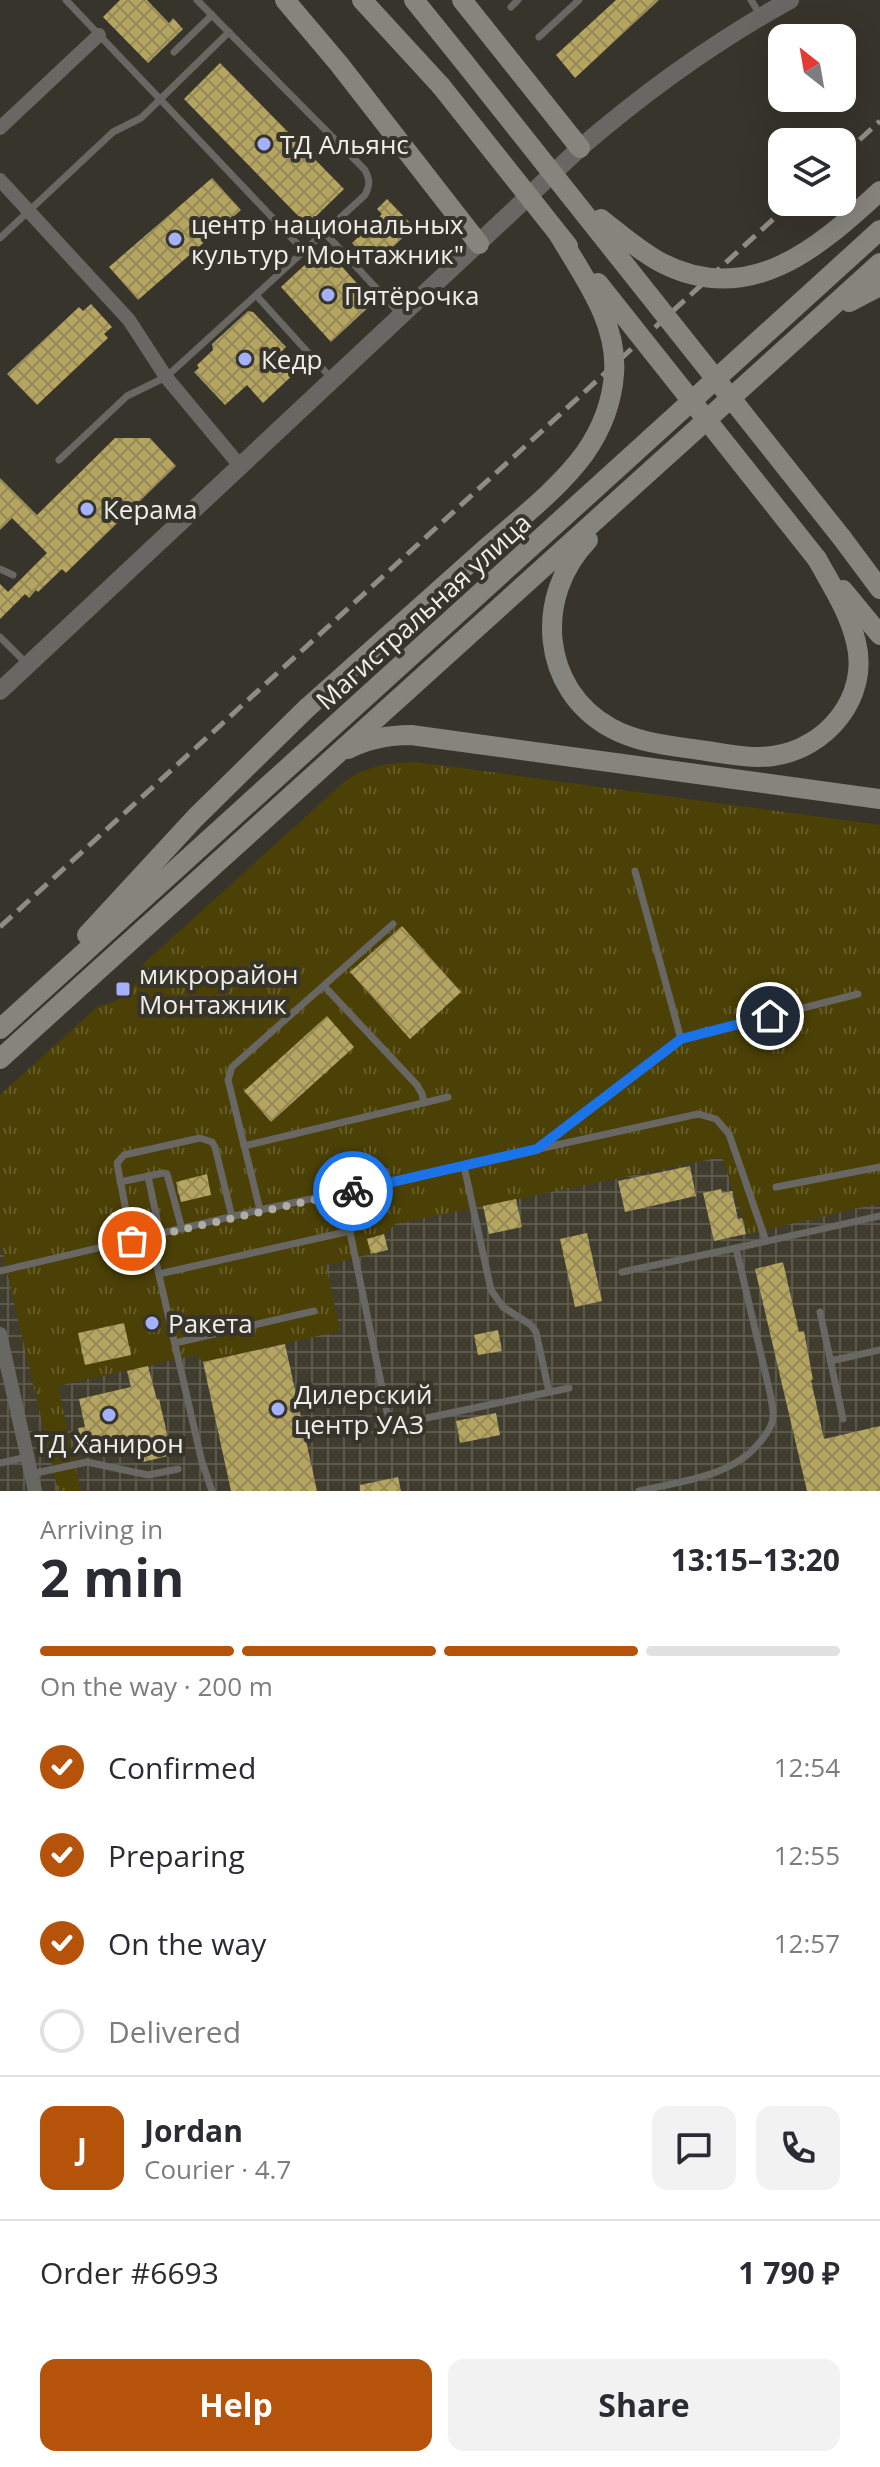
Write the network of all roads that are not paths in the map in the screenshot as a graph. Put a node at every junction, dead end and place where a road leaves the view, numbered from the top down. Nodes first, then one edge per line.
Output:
1 (66, 0) edge
2 (197, 0) edge
3 (285, 0) edge
4 (362, 0) edge
5 (414, 0) edge
6 (462, 0) edge
7 (518, 0) edge
8 (579, 0) edge
9 (790, 0) edge
10 (511, 7) dead end
11 (756, 8) edge
12 (212, 15) junction
13 (229, 32) junction
14 (99, 35) junction
15 (539, 37) dead end
16 (174, 52) dead end
17 (160, 100) junction
18 (0, 128) edge
19 (580, 148) junction
20 (0, 180) edge
21 (880, 191) edge
22 (572, 196) junction
23 (29, 211) junction
24 (880, 230) edge
25 (324, 232) junction
26 (559, 235) junction
27 (0, 238) edge
28 (479, 244) junction
29 (304, 251) junction
30 (880, 263) edge
31 (880, 286) edge
32 (256, 295) junction
33 (402, 316) junction
34 (166, 377) junction
35 (333, 380) junction
36 (748, 381) junction
37 (681, 441) junction
38 (59, 460) dead end
39 (241, 467) junction
40 (842, 538) junction
41 (817, 559) junction
42 (0, 569) edge
43 (880, 572) edge
44 (13, 575) dead end
45 (880, 589) edge
46 (880, 635) edge
47 (0, 637) edge
48 (28, 665) junction
49 (0, 691) edge
50 (327, 761) junction
51 (880, 799) edge
52 (635, 871) dead end
53 (393, 924) dead end
54 (324, 986) junction
55 (858, 994) dead end
56 (0, 1029) edge
57 (681, 1039) junction
58 (0, 1059) edge
59 (448, 1097) dead end
60 (424, 1103) junction
61 (244, 1146) junction
62 (537, 1149) junction
63 (464, 1166) junction
64 (880, 1167) edge
65 (148, 1176) junction
66 (120, 1182) junction
67 (776, 1187) dead end
68 (342, 1193) junction
69 (260, 1210) junction
70 (880, 1216) edge
71 (232, 1217) junction
72 (182, 1229) junction
73 (350, 1231) junction
74 (160, 1234) junction
75 (150, 1236) junction
76 (132, 1241) junction
77 (766, 1241) junction
78 (736, 1248) junction
79 (0, 1271) edge
80 (622, 1272) dead end
81 (159, 1274) junction
82 (314, 1311) dead end
83 (820, 1312) dead end
84 (0, 1334) edge
85 (175, 1343) junction
86 (880, 1350) edge
87 (830, 1361) junction
88 (569, 1388) dead end
89 (549, 1392) junction
90 (843, 1419) dead end
91 (27, 1457) junction
92 (0, 1463) edge
93 (178, 1469) dead end
94 (31, 1474) junction
95 (35, 1491) edge
96 (212, 1491) edge
97 (639, 1491) edge

1 - 14 lane
2 - 12 lane
3 - 28 main road
4 - 26 main road, bridge
5 - 22 main road, bridge
6 - 19 main road
7 - 10 lane
8 - 15 lane
9 - 11 street
11 - 19 street
12 - 13 lane
12 - 16 lane
13 - 17 lane
13 - 25 lane
14 - 17 lane
14 - 18 street
17 - 23 lane
17 - 29 lane
19 - 28 street
20 - 23 street
21 - 22 main road, bridge
22 - 40 main road, bridge
23 - 27 lane
23 - 34 street
24 - 56 main road, Магистральная улица
25 - 29 lane
25 - 33 lane
26 - 41 main road, bridge
26 - 56 main road, bridge
28 - 33 street
29 - 32 lane
30 - 36 main road, Магистральная улица
31 - 36 main road
32 - 34 lane
32 - 35 lane
33 - 35 street
34 - 38 lane
34 - 39 street
35 - 39 street
36 - 37 main road, Магистральная улица
37 - 41 main road
37 - 50 main road, Магистральная улица
39 - 48 street
40 - 43 main road
40 - 45 main road
41 - 46 main road
42 - 44 lane
47 - 48 lane
48 - 49 street
50 - 51 main road
50 - 58 main road, Магистральная улица
52 - 57 lane
53 - 54 lane
54 - 60 lane
54 - 61 lane
55 - 57 lane
57 - 62 lane
59 - 60 lane
60 - 61 lane
61 - 69 lane
62 - 63 lane
62 - 77 lane
63 - 68 lane
63 - 89 lane
64 - 67 lane
65 - 66 lane
65 - 72 lane
65 - 74 lane
66 - 71 lane
66 - 76 lane
68 - 69 lane
68 - 73 lane
69 - 71 lane
70 - 77 lane
71 - 72 lane
72 - 74 lane
73 - 81 lane
73 - 89 lane
74 - 75 lane
75 - 76 lane
75 - 81 lane
76 - 79 lane
77 - 78 lane
78 - 80 lane
78 - 97 lane
81 - 85 lane
82 - 85 lane
83 - 87 lane
84 - 91 street
85 - 96 lane
86 - 87 lane
87 - 90 lane
88 - 89 lane
91 - 92 lane
91 - 94 street
93 - 94 lane
94 - 95 street

